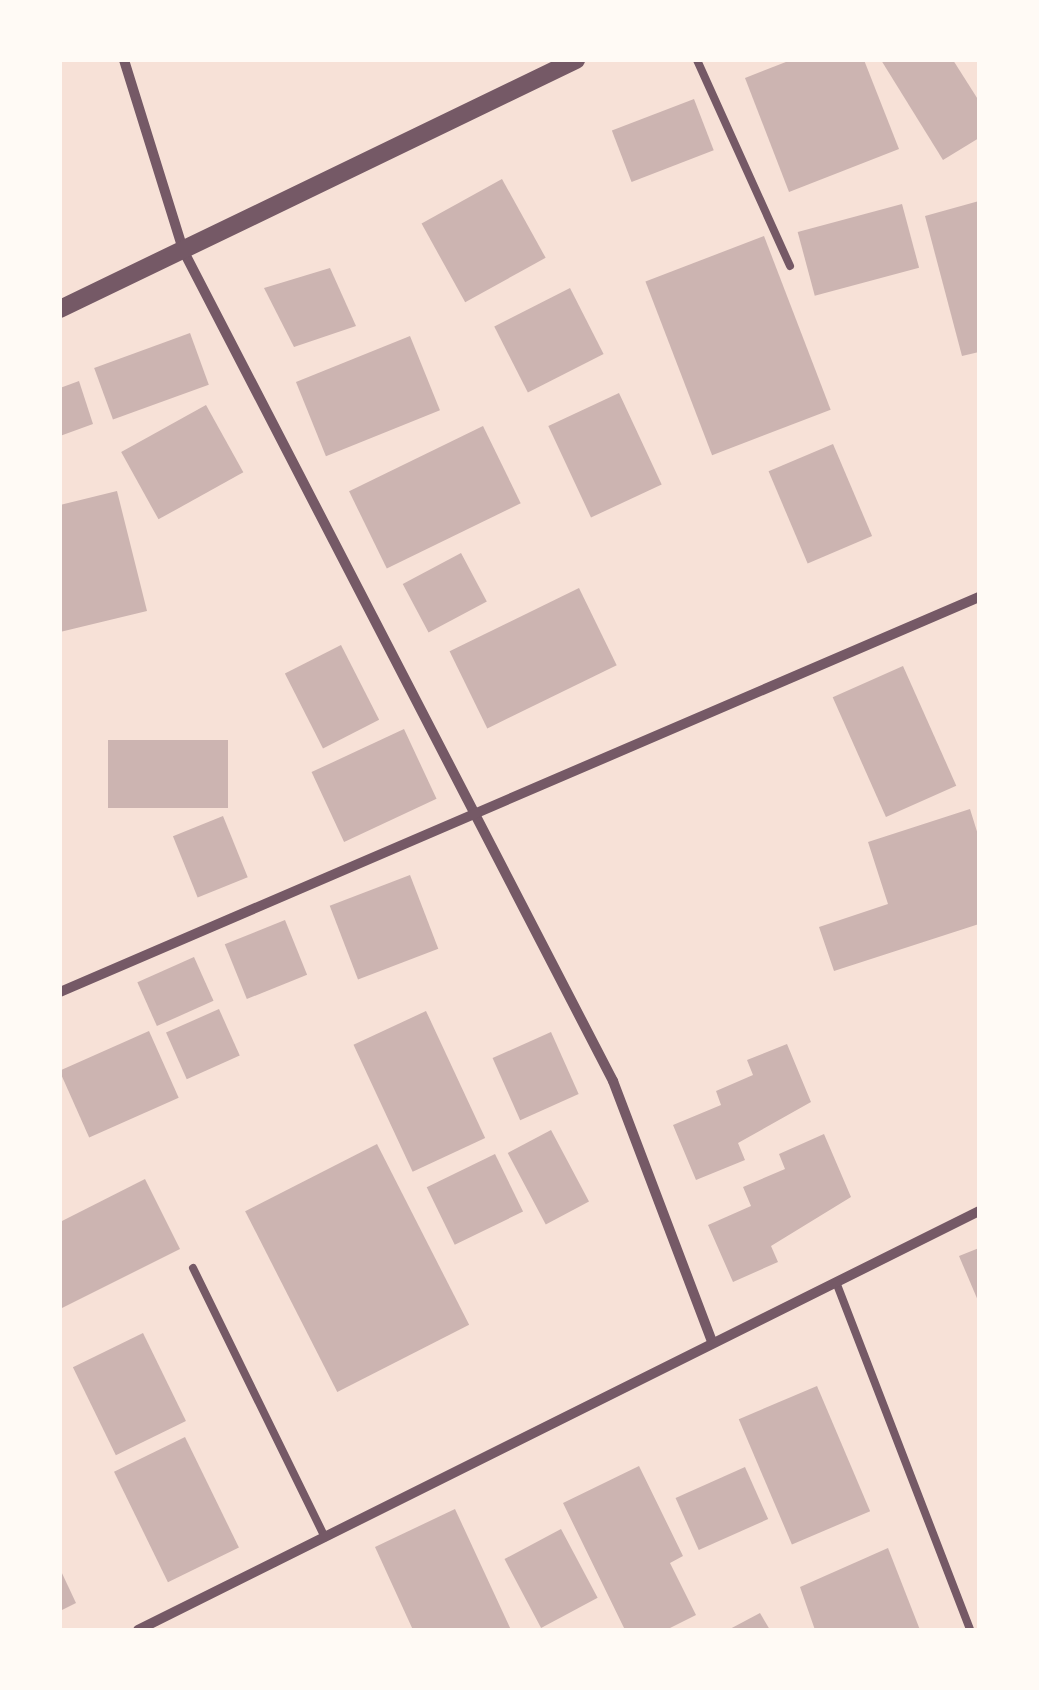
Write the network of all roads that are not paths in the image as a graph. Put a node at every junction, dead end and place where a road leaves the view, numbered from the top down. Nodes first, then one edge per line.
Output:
1 (124, 60) edge
2 (576, 60) edge
3 (698, 60) edge
4 (183, 250) junction
5 (790, 266) dead end
6 (60, 309) edge
7 (979, 597) edge
8 (475, 815) junction
9 (60, 992) edge
10 (979, 1211) edge
11 (194, 1268) dead end
12 (836, 1282) junction
13 (712, 1342) junction
14 (325, 1537) junction
15 (138, 1630) edge
16 (970, 1630) edge

1 - 4 street
2 - 4 street
3 - 5 lane
4 - 6 street
4 - 8 street
7 - 8 street
8 - 9 street
8 - 13 street
10 - 12 street
11 - 14 lane
12 - 13 street
12 - 16 lane
13 - 14 street
14 - 15 street

